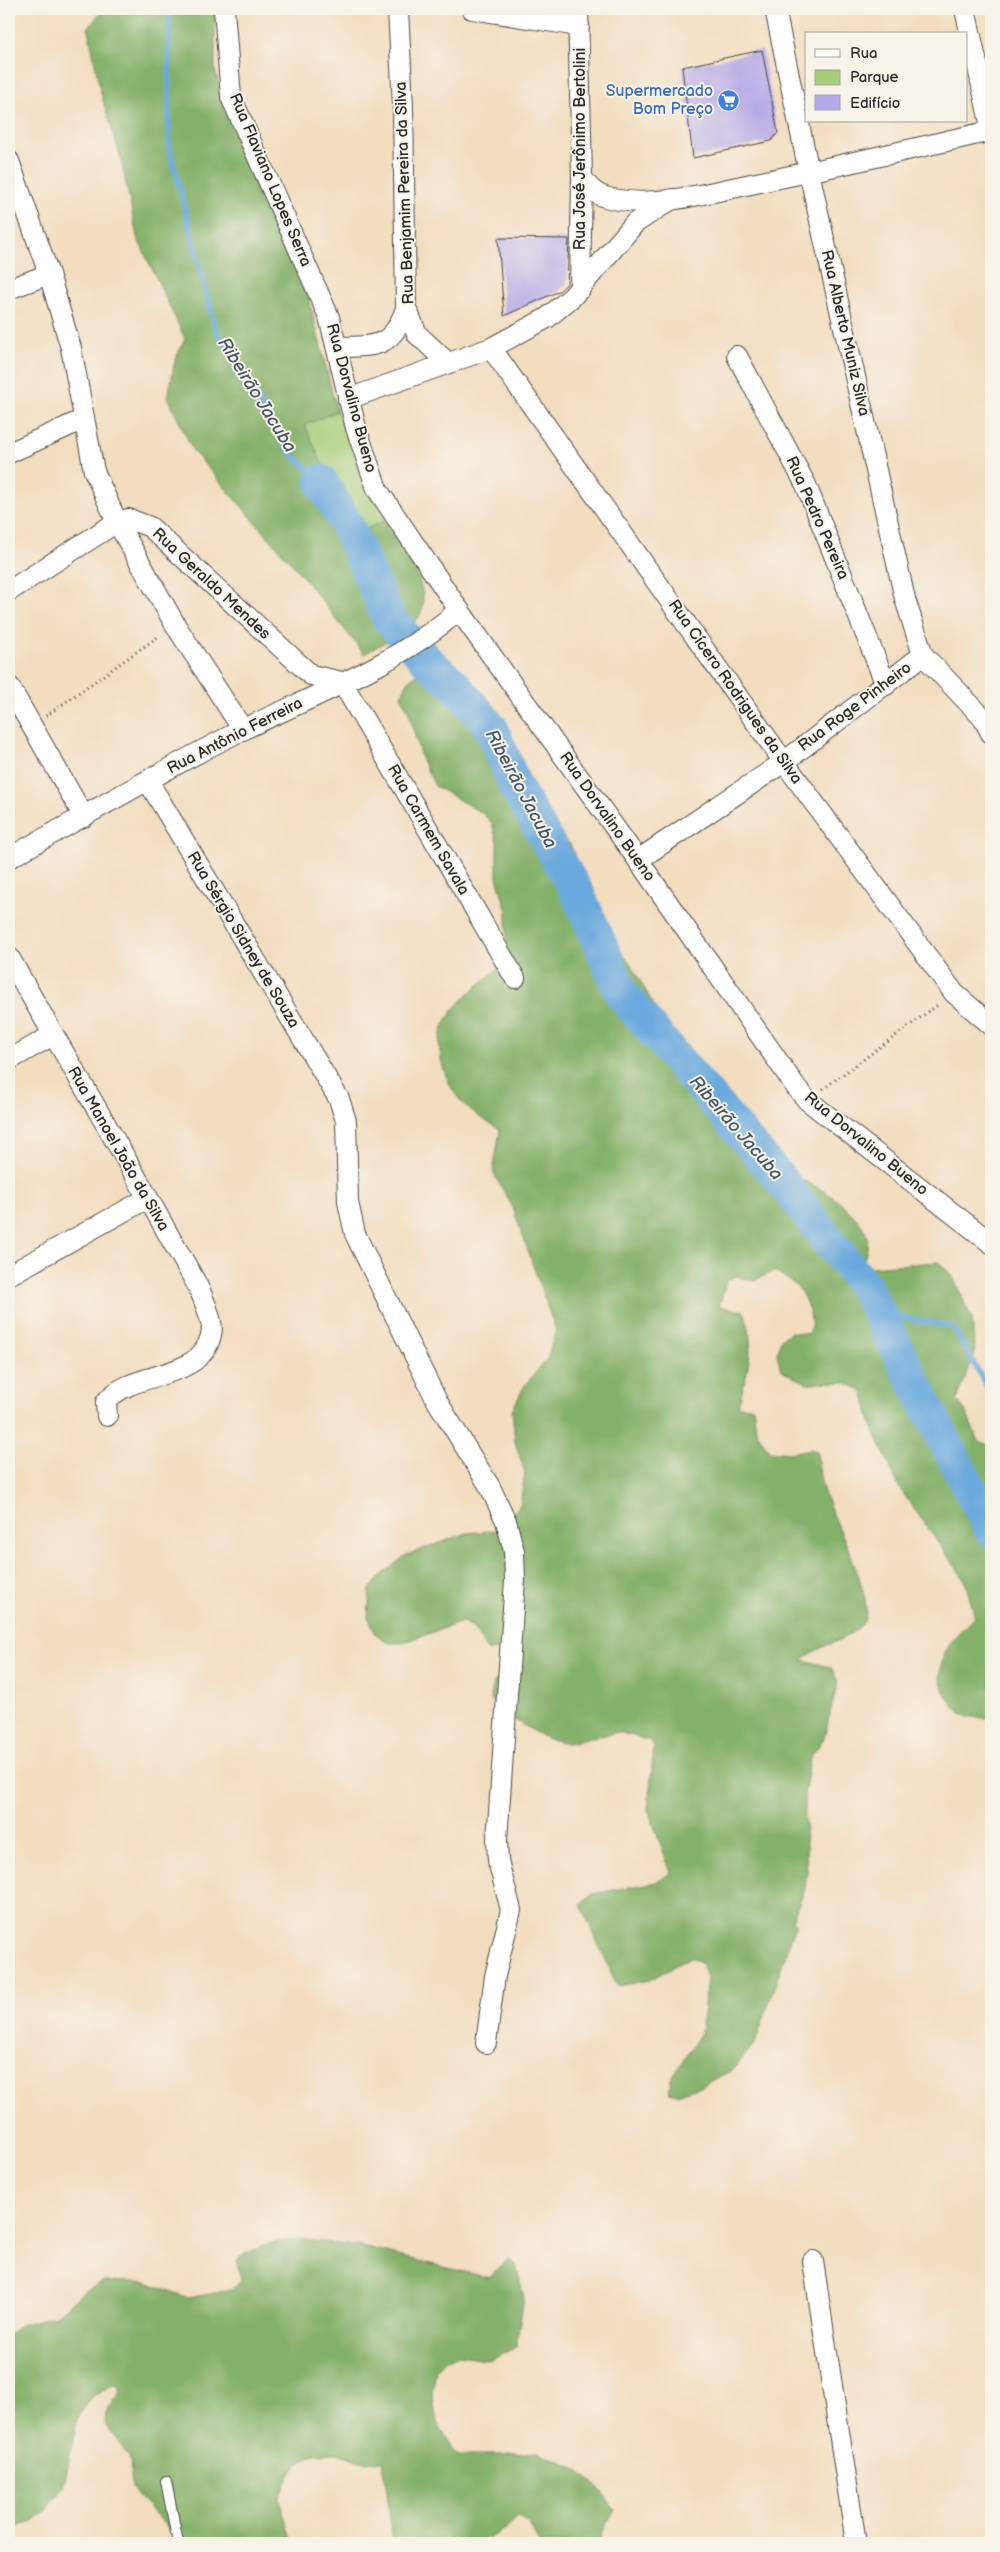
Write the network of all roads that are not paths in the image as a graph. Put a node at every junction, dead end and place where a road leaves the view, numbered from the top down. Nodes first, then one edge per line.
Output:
1 (224, 9) edge
2 (398, 9) edge
3 (472, 9) edge
4 (775, 9) edge
5 (965, 9) edge
6 (578, 17) edge
7 (991, 127) edge
8 (991, 131) edge
9 (9, 161) edge
10 (809, 172) junction
11 (582, 178) junction
12 (672, 199) junction
13 (49, 274) junction
14 (9, 289) edge
15 (580, 289) junction
16 (406, 308) junction
17 (329, 316) joint
18 (337, 347) junction
19 (491, 348) junction
20 (737, 356) dead end
21 (448, 363) junction
22 (348, 400) junction
23 (84, 420) junction
24 (9, 453) edge
25 (118, 522) junction
26 (9, 591) edge
27 (458, 610) junction
28 (923, 654) junction
29 (342, 682) junction
30 (886, 685) junction
31 (9, 686) edge
32 (243, 730) junction
33 (991, 733) edge
34 (784, 762) junction
35 (148, 782) junction
36 (84, 817) junction
37 (9, 858) edge
38 (638, 860) junction
39 (9, 957) edge
40 (515, 978) dead end
41 (991, 1025) edge
42 (53, 1036) junction
43 (9, 1060) edge
44 (148, 1198) junction
45 (991, 1243) edge
46 (9, 1274) edge
47 (107, 1416) dead end
48 (486, 2043) dead end
49 (813, 2261) dead end
50 (166, 2481) dead end
51 (178, 2543) edge
52 (856, 2543) edge

1 - 17 street, Rua Flaviano Lopes Serra
2 - 16 street, Rua Benjamim Pereira da Silva
3 - 6 street
4 - 10 street, Rua Alberto Muniz Silva
5 - 7 street
6 - 11 street, Rua José Jerônimo Bertolini
8 - 10 street
9 - 13 street
10 - 12 street
10 - 28 street, Rua Alberto Muniz Silva
11 - 12 street
11 - 15 street, Rua José Jerônimo Bertolini
12 - 15 street
13 - 14 street
13 - 23 street
15 - 19 street
16 - 18 street
16 - 21 street, Rua Benjamim Pereira da Silva
17 - 18 street, Rua Dorvalino Bueno
18 - 22 street, Rua Dorvalino Bueno
19 - 21 street
19 - 34 street, Rua Cícero Rodrigues da Silva
20 - 30 street, Rua Pedro Pereira
21 - 22 street
22 - 27 street, Rua Dorvalino Bueno
23 - 24 street
23 - 25 street
25 - 26 street
25 - 29 street, Rua Geraldo Mendes
25 - 32 street
27 - 29 street, Rua Antônio Ferreira
27 - 38 street, Rua Dorvalino Bueno
28 - 30 street, Rua Roge Pinheiro
28 - 33 street
29 - 32 street, Rua Antônio Ferreira
29 - 40 street, Rua Carmem Savala
30 - 34 street, Rua Roge Pinheiro
31 - 36 street
32 - 35 street, Rua Antônio Ferreira
34 - 38 street, Rua Roge Pinheiro
34 - 41 street, Rua Cícero Rodrigues da Silva
35 - 36 street, Rua Antônio Ferreira
35 - 48 street, Rua Sérgio Sidney de Souza
36 - 37 street, Rua Antônio Ferreira
38 - 45 street, Rua Dorvalino Bueno
39 - 42 street, Rua Manoel João da Silva
42 - 43 street
42 - 44 street, Rua Manoel João da Silva
44 - 46 street
44 - 47 street, Rua Manoel João da Silva
49 - 52 street
50 - 51 lane

